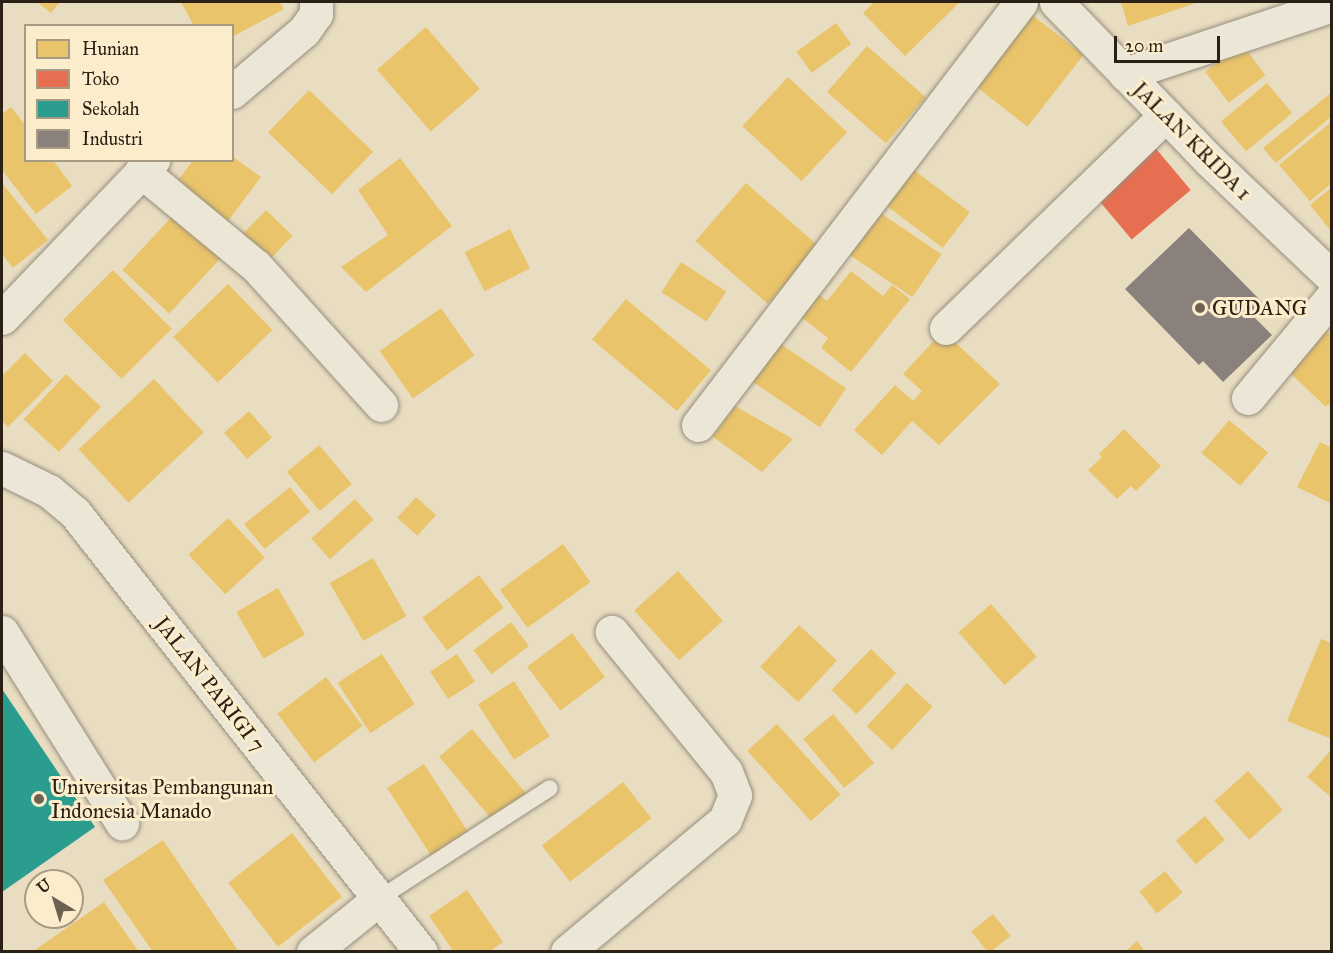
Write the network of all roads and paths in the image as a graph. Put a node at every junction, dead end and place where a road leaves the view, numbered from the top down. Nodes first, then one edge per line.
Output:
1 (316, 2) edge
2 (1021, 2) edge
3 (1056, 2) edge
4 (1332, 5) edge
5 (1125, 74) junction
6 (234, 90) edge
7 (1166, 115) junction
8 (147, 166) edge
9 (1332, 277) edge
10 (1332, 297) edge
11 (2, 318) edge
12 (946, 328) dead end
13 (1248, 398) dead end
14 (381, 405) dead end
15 (698, 425) dead end
16 (3, 470) edge
17 (2, 632) edge
18 (612, 632) dead end
19 (550, 788) dead end
20 (122, 823) dead end
21 (380, 898) junction
22 (313, 951) edge
23 (421, 951) edge
24 (567, 951) edge

1 - 6 street
2 - 15 street
3 - 5 street, JALAN KRIDA 1
4 - 5 street
5 - 7 street, JALAN KRIDA 1
7 - 9 street, JALAN KRIDA 1
7 - 12 street
8 - 11 street
8 - 14 street
10 - 13 street
16 - 21 street, JALAN PARIGI 7
17 - 20 street
18 - 24 street
19 - 21 lane
21 - 22 street
21 - 23 street, JALAN PARIGI 7

